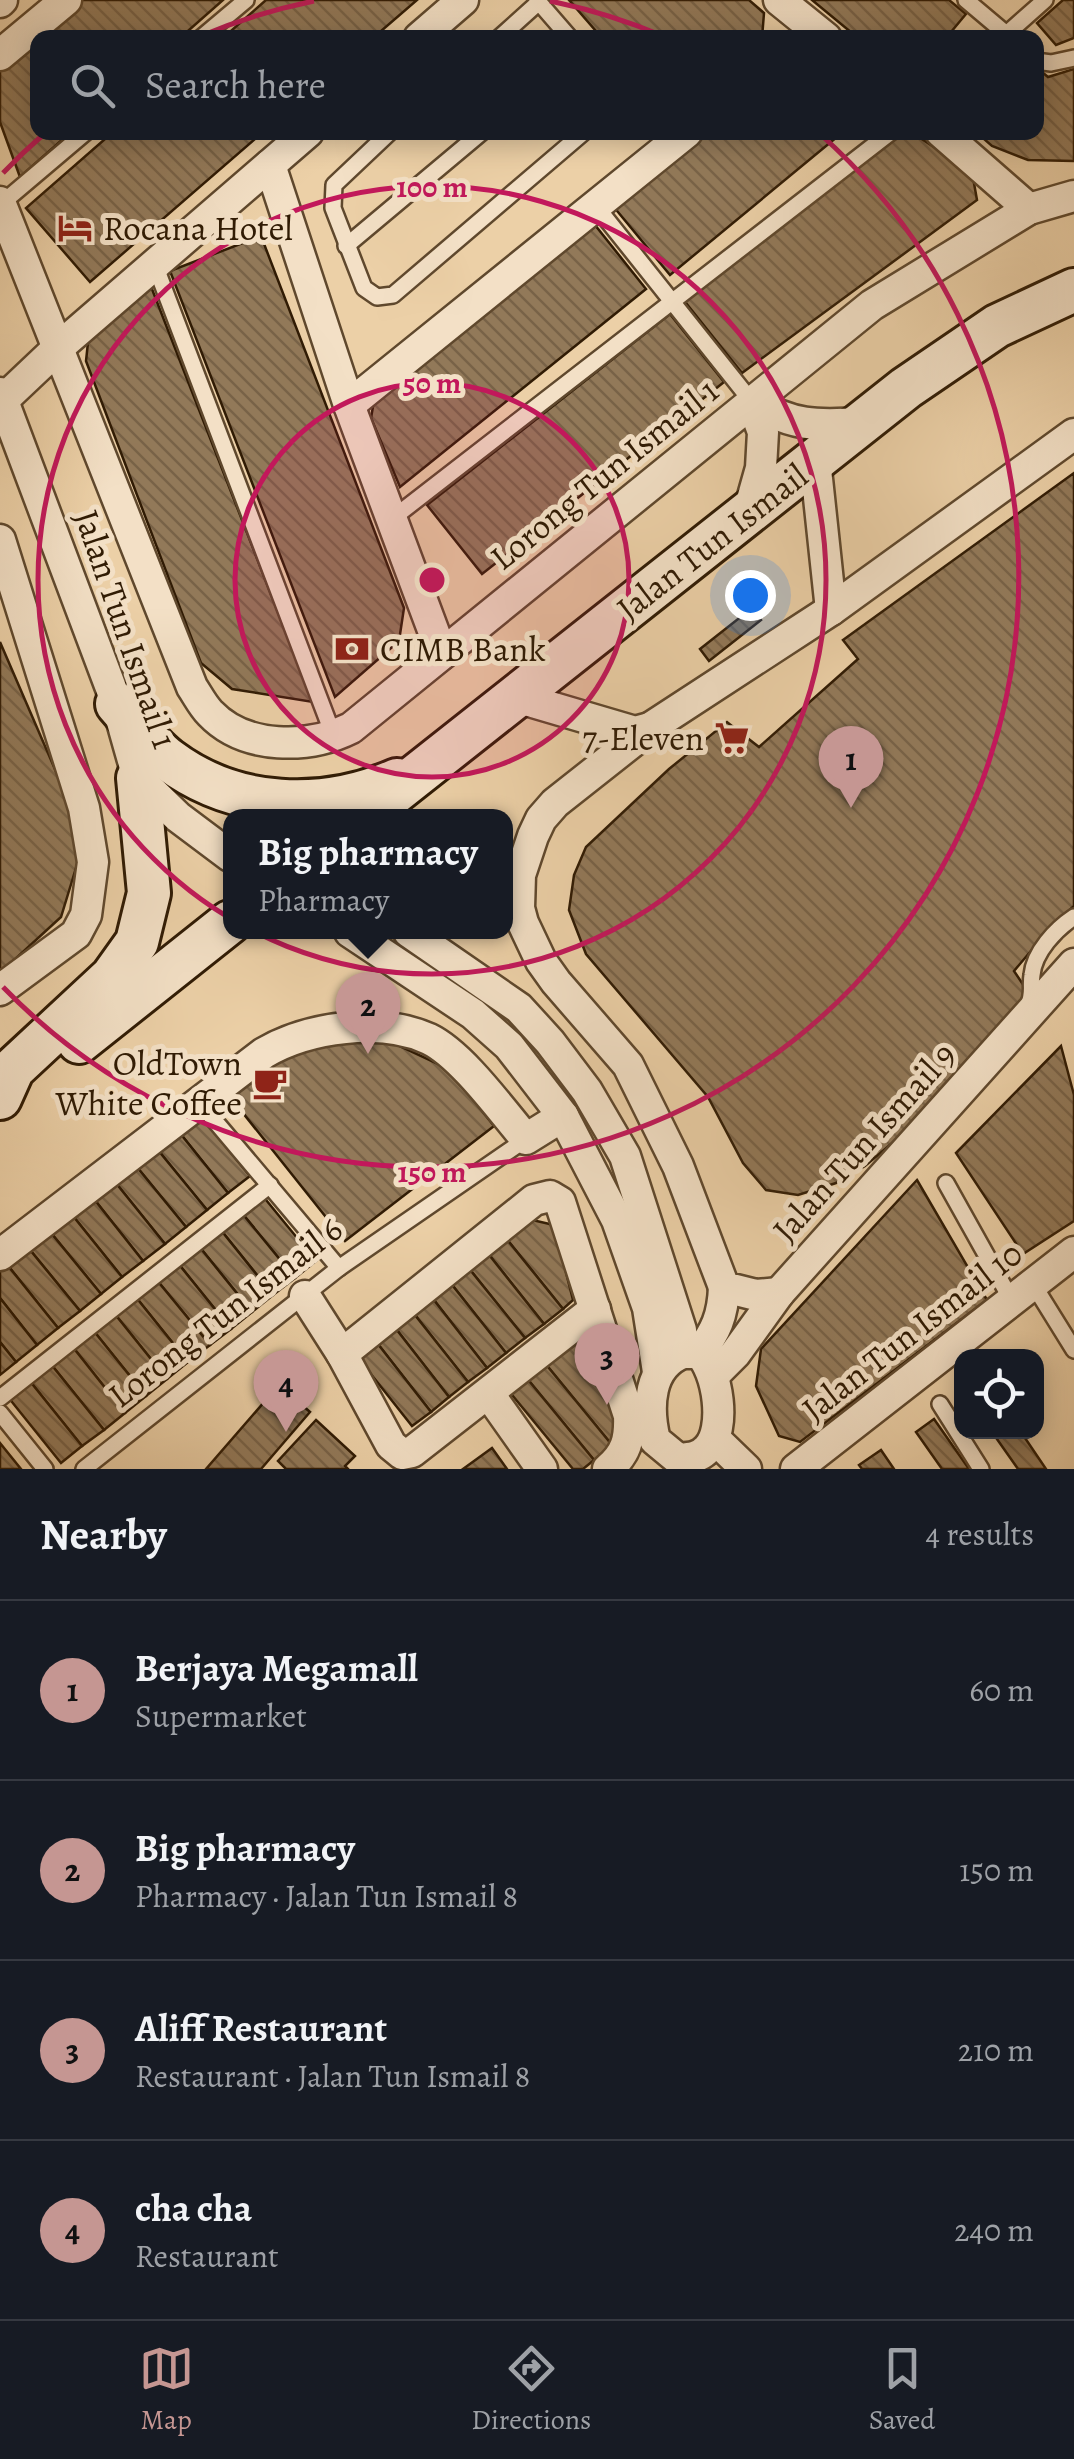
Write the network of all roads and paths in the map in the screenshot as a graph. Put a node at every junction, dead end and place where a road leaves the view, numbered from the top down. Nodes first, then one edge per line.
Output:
1 (66, 0) edge
2 (246, 0) edge
3 (779, 0) edge
4 (966, 0) edge
5 (1045, 0) edge
6 (538, 1) edge
7 (452, 3) edge
8 (31, 30) edge
9 (210, 30) edge
10 (427, 30) edge
11 (507, 30) edge
12 (563, 30) edge
13 (810, 30) edge
14 (1000, 30) edge
15 (1013, 30) edge
16 (30, 31) edge
17 (0, 56) edge
18 (1074, 58) edge
19 (1044, 62) edge
20 (76, 140) edge
21 (299, 140) edge
22 (381, 140) edge
23 (472, 140) edge
24 (575, 140) edge
25 (667, 140) edge
26 (882, 140) edge
27 (950, 140) edge
28 (270, 165) junction
29 (1074, 196) edge
30 (0, 203) edge
31 (596, 206) junction
32 (1029, 209) junction
33 (346, 246) junction
34 (155, 264) junction
35 (1074, 290) edge
36 (675, 302) junction
37 (58, 348) junction
38 (2, 396) edge
39 (752, 402) junction
40 (349, 405) junction
41 (862, 423) junction
42 (1074, 434) edge
43 (815, 460) junction
44 (748, 514) junction
45 (393, 518) junction
46 (3, 556) edge
47 (831, 610) junction
48 (442, 654) junction
49 (516, 698) junction
50 (117, 704) junction
51 (650, 728) junction
52 (334, 736) junction
53 (430, 766) junction
54 (138, 778) junction
55 (374, 809) edge
56 (223, 851) edge
57 (1074, 917) edge
58 (223, 927) edge
59 (360, 939) edge
60 (419, 939) edge
61 (1074, 964) edge
62 (0, 990) edge
63 (1014, 1031) junction
64 (0, 1101) edge
65 (199, 1102) junction
66 (563, 1116) junction
67 (526, 1139) junction
68 (678, 1166) junction
69 (946, 1184) dead end
70 (270, 1185) junction
71 (635, 1188) junction
72 (1074, 1252) edge
73 (0, 1255) edge
74 (339, 1268) junction
75 (724, 1288) junction
76 (1022, 1292) junction
77 (779, 1293) junction
78 (305, 1296) junction
79 (595, 1309) junction
80 (1074, 1350) edge
81 (342, 1354) junction
82 (699, 1360) junction
83 (658, 1372) junction
84 (489, 1394) junction
85 (0, 1398) edge
86 (940, 1404) dead end
87 (0, 1413) edge
88 (640, 1415) junction
89 (715, 1440) junction
90 (675, 1464) edge
91 (45, 1469) edge
92 (84, 1469) edge
93 (542, 1469) edge
94 (608, 1469) edge
95 (746, 1469) edge
96 (796, 1469) edge
97 (981, 1469) edge

1 - 8 street
2 - 9 lane
3 - 13 street
4 - 14 lane
5 - 15 lane
6 - 11 lane
6 - 12 lane
7 - 10 street
16 - 17 street
18 - 19 lane
20 - 30 lane
21 - 28 street
22 - 33 lane
23 - 33 lane
24 - 33 lane
25 - 31 street
26 - 36 lane
27 - 32 street
28 - 34 street
28 - 40 street
29 - 32 street, Lorong Tun Ismail 1
30 - 37 street, Lorong Tun Ismail 1
31 - 36 lane
31 - 40 street
32 - 39 street, Lorong Tun Ismail 1
34 - 37 street
34 - 52 lane
35 - 41 main road, Jalan Tun Ismail
36 - 39 lane
36 - 45 lane
37 - 38 street
37 - 52 street, Lorong Tun Ismail 1
38 - 50 street, Jalan Tun Ismail 1
39 - 41 street
39 - 44 street
39 - 48 street, Lorong Tun Ismail 1
40 - 45 street
41 - 43 main road, Jalan Tun Ismail
42 - 47 street
43 - 44 main road, Jalan Tun Ismail
43 - 47 street
44 - 49 main road, Jalan Tun Ismail
45 - 48 street
46 - 62 street
47 - 51 street
48 - 52 street, Lorong Tun Ismail 1
49 - 51 street
49 - 53 main road, Jalan Tun Ismail
50 - 53 main road
50 - 54 street, Jalan Tun Ismail 1
51 - 68 street
53 - 55 main road, Jalan Tun Ismail
54 - 56 street, Jalan Tun Ismail 1
54 - 64 main road
57 - 63 lane
58 - 64 main road
59 - 66 street
60 - 71 street
61 - 63 street, Jalan Tun Ismail 9
63 - 77 street, Jalan Tun Ismail 9
65 - 67 street
65 - 70 lane
65 - 73 street
66 - 67 street, Lorong Tun Ismail 6
66 - 83 street
67 - 74 lane, Lorong Tun Ismail 6
68 - 71 street
68 - 75 street
69 - 76 lane
70 - 74 lane
70 - 85 lane
71 - 82 street
72 - 76 street, Jalan Tun Ismail 10
74 - 78 lane, Lorong Tun Ismail 6
75 - 77 street
75 - 82 street
76 - 80 lane
76 - 96 street, Jalan Tun Ismail 10
77 - 82 street, Jalan Tun Ismail 9
78 - 81 street
78 - 92 lane, Lorong Tun Ismail 6
79 - 81 street
79 - 84 street
79 - 88 street
81 - 84 street
82 - 83 street
82 - 89 street
83 - 88 street
84 - 93 street
86 - 97 lane
87 - 91 lane
88 - 90 street
88 - 94 street
89 - 90 street
89 - 95 street

